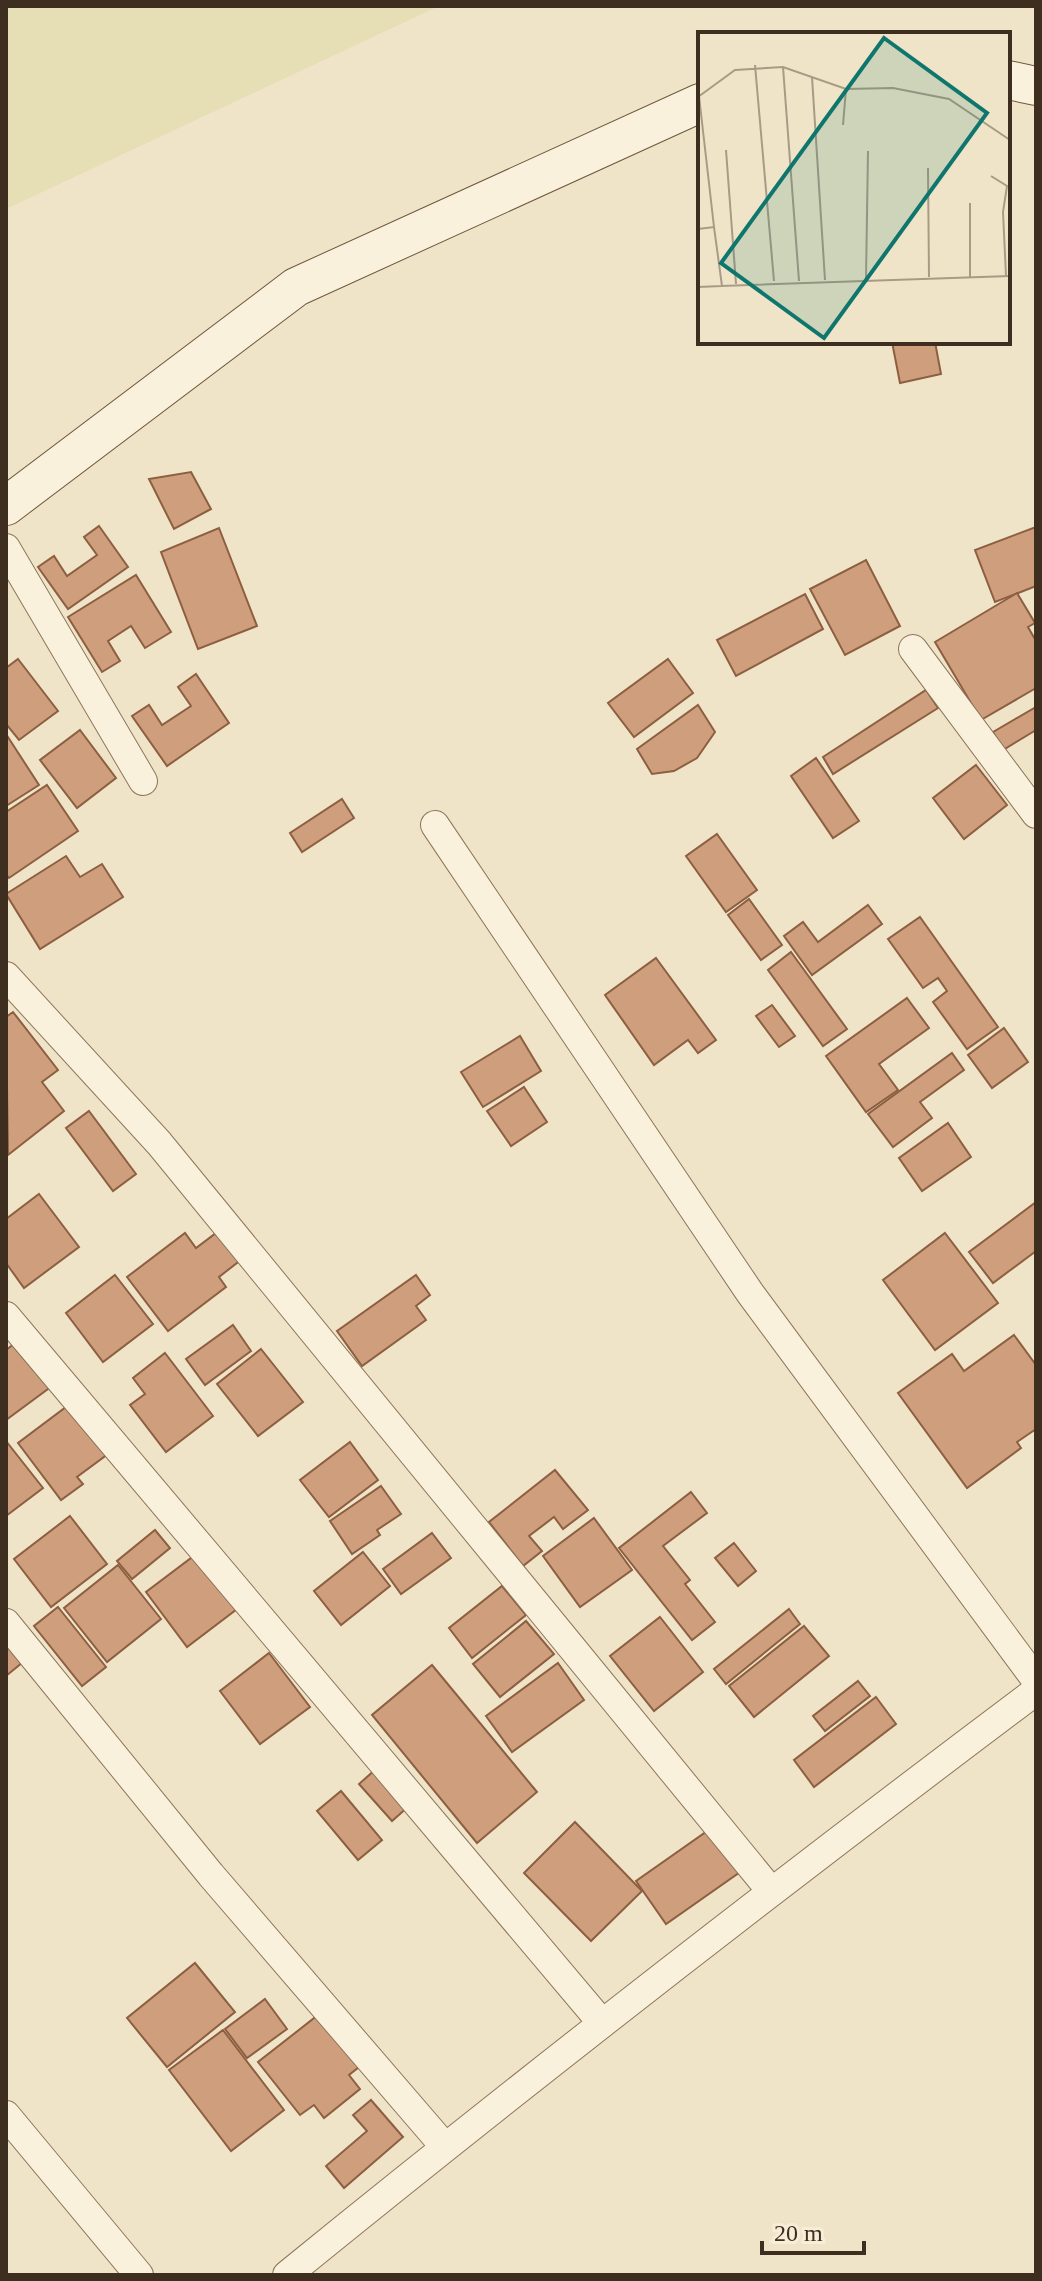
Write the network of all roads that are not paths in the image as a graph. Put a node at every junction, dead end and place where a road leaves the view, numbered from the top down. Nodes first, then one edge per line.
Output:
1 (1010, 80) edge
2 (1036, 86) edge
3 (698, 104) edge
4 (6, 506) edge
5 (6, 548) edge
6 (913, 649) dead end
7 (143, 781) dead end
8 (1036, 814) edge
9 (435, 825) dead end
10 (6, 976) edge
11 (6, 1316) edge
12 (6, 1623) edge
13 (1036, 1680) edge
14 (1036, 1691) edge
15 (771, 1891) junction
16 (602, 2023) junction
17 (6, 2115) edge
18 (445, 2147) junction
19 (139, 2275) edge
20 (287, 2275) edge

1 - 2 street
3 - 4 street
5 - 7 street
6 - 8 street
9 - 13 street
10 - 15 street
11 - 16 street
12 - 18 street
14 - 15 street
15 - 16 street
16 - 18 street
17 - 19 street
18 - 20 street

